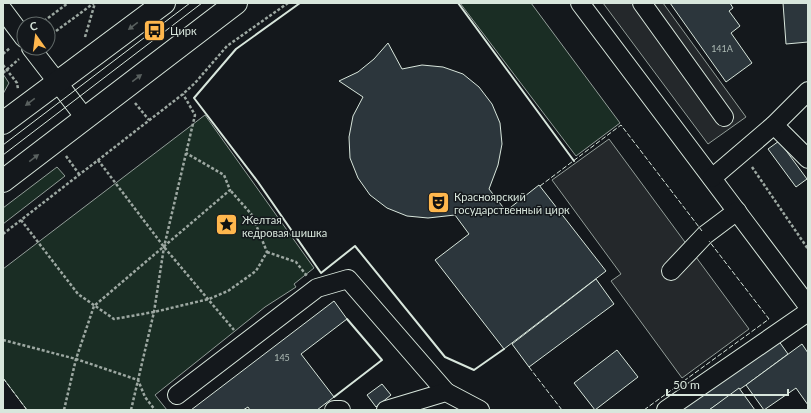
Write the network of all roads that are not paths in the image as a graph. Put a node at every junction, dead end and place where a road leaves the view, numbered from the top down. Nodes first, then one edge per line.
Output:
1 (164, 3) edge
2 (236, 3) edge
3 (580, 3) edge
4 (642, 3) edge
5 (3, 10) edge
6 (16, 27) edge
7 (38, 56) edge
8 (57, 82) junction
9 (808, 91) edge
10 (724, 117) dead end
11 (85, 118) junction
12 (3, 123) edge
13 (774, 125) junction
14 (808, 159) edge
15 (712, 178) junction
16 (3, 181) edge
17 (737, 211) junction
18 (671, 271) dead end
19 (808, 306) edge
20 (808, 312) edge
21 (446, 392) junction
22 (177, 396) dead end
23 (334, 410) edge
24 (341, 410) edge
25 (386, 410) edge
26 (480, 410) edge
27 (666, 410) edge

1 -> 8 highway
11 -> 2 highway
3 - 15 street
4 - 10 street
5 - 6 street
7 - 8 street
8 - 11 street
8 -> 12 highway
9 - 13 street
16 -> 11 highway
13 - 14 street
13 - 15 street
15 - 17 street
17 - 18 street
17 - 19 street
20 - 27 street
21 - 22 street
21 - 25 street
21 - 26 street
23 - 24 street

